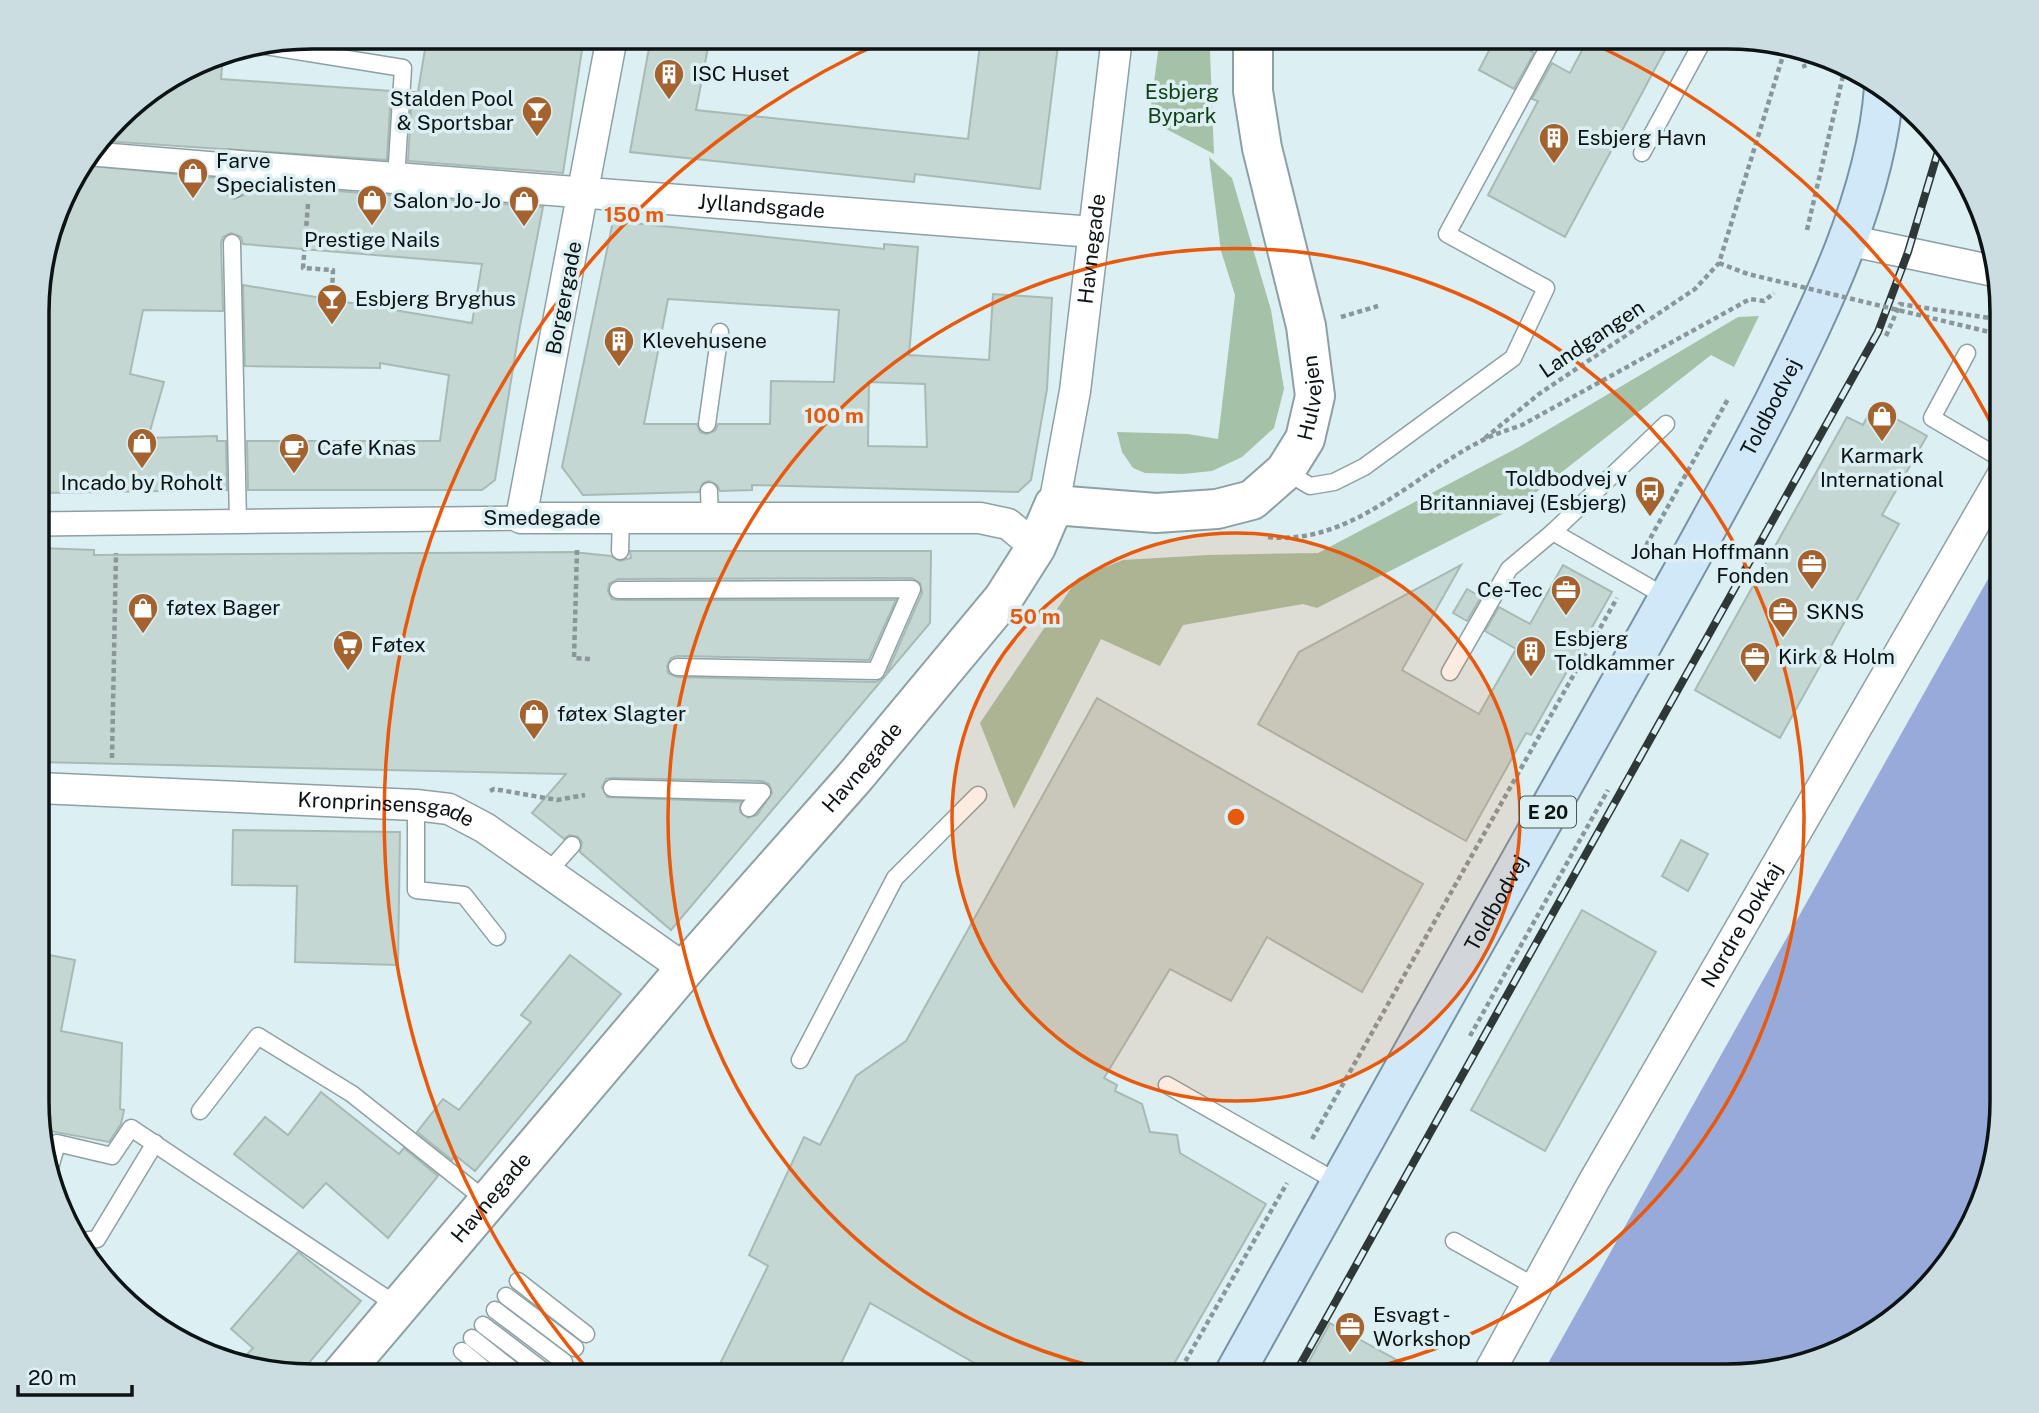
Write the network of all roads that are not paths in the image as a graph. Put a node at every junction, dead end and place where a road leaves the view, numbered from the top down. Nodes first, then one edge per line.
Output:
1 (610, 49) edge
2 (1116, 49) edge
3 (1253, 49) edge
4 (1547, 49) edge
5 (1698, 49) edge
6 (291, 50) edge
7 (1883, 100) edge
8 (1642, 153) dead end
9 (101, 155) edge
10 (233, 174) joint
11 (396, 179) junction
12 (584, 195) junction
13 (1093, 232) junction
14 (1847, 240) junction
15 (232, 243) dead end
16 (1986, 269) edge
17 (720, 332) dead end
18 (1967, 353) dead end
19 (707, 424) dead end
20 (1666, 424) dead end
21 (1990, 452) edge
22 (1285, 471) junction
23 (1990, 497) edge
24 (1054, 505) junction
25 (521, 518) junction
26 (621, 518) junction
27 (238, 522) junction
28 (49, 524) edge
29 (1553, 532) junction
30 (1037, 547) junction
31 (620, 551) dead end
32 (618, 590) dead end
33 (1668, 598) junction
34 (677, 667) dead end
35 (1450, 672) dead end
36 (49, 788) edge
37 (612, 788) dead end
38 (978, 796) dead end
39 (416, 805) junction
40 (749, 808) dead end
41 (572, 845) dead end
42 (548, 872) junction
43 (497, 937) dead end
44 (685, 969) junction
45 (800, 1060) dead end
46 (1167, 1086) dead end
47 (200, 1111) dead end
48 (155, 1143) junction
49 (54, 1153) edge
50 (1339, 1183) junction
51 (489, 1203) junction
52 (89, 1240) edge
53 (1454, 1241) dead end
54 (519, 1281) dead end
55 (1536, 1287) junction
56 (506, 1296) dead end
57 (398, 1306) junction
58 (495, 1310) dead end
59 (483, 1325) dead end
60 (586, 1334) dead end
61 (575, 1349) dead end
62 (564, 1362) dead end
63 (350, 1364) edge
64 (482, 1364) edge
65 (499, 1364) edge
66 (534, 1364) edge
67 (1240, 1364) edge
68 (1494, 1364) edge

1 - 12 street, Borgergade
2 - 13 street, Havnegade
3 - 22 street, Hulvejen
4 - 22 lane
5 - 8 lane
6 - 11 lane
7 - 14 main road, E 20
9 - 10 street, Jyllandsgade
10 - 11 street, Jyllandsgade
11 - 12 street, Jyllandsgade
12 - 13 street, Jyllandsgade
12 - 25 street, Borgergade
13 - 24 street, Havnegade
14 - 16 street
14 - 33 main road, Toldbodvej / E 20
15 - 27 lane
17 - 19 lane
18 - 21 lane
20 - 29 lane
22 - 24 street, Hulvejen
23 - 55 street, Nordre Dokkaj
24 - 30 street, Havnegade
25 - 26 street, Smedegade
25 - 27 street, Smedegade
26 - 30 street, Smedegade
26 - 31 lane
27 - 28 street, Smedegade
29 - 33 lane
29 - 35 lane
30 - 44 street, Havnegade
32 - 34 lane
33 - 50 main road, Toldbodvej / E 20
36 - 39 street, Kronprinsensgade
37 - 40 lane
38 - 45 lane
39 - 42 street, Kronprinsensgade
39 - 43 lane
41 - 42 lane
42 - 44 street, Kronprinsensgade
44 - 51 street, Havnegade
46 - 50 lane
47 - 51 lane
48 - 49 lane
48 - 52 lane
48 - 57 lane
50 - 67 main road, Toldbodvej / E 20
51 - 57 street, Havnegade
53 - 55 lane
54 - 60 lane
55 - 68 street, Nordre Dokkaj
56 - 61 lane
57 - 63 street, Havnegade
58 - 62 lane
59 - 66 lane
64 - 65 lane

